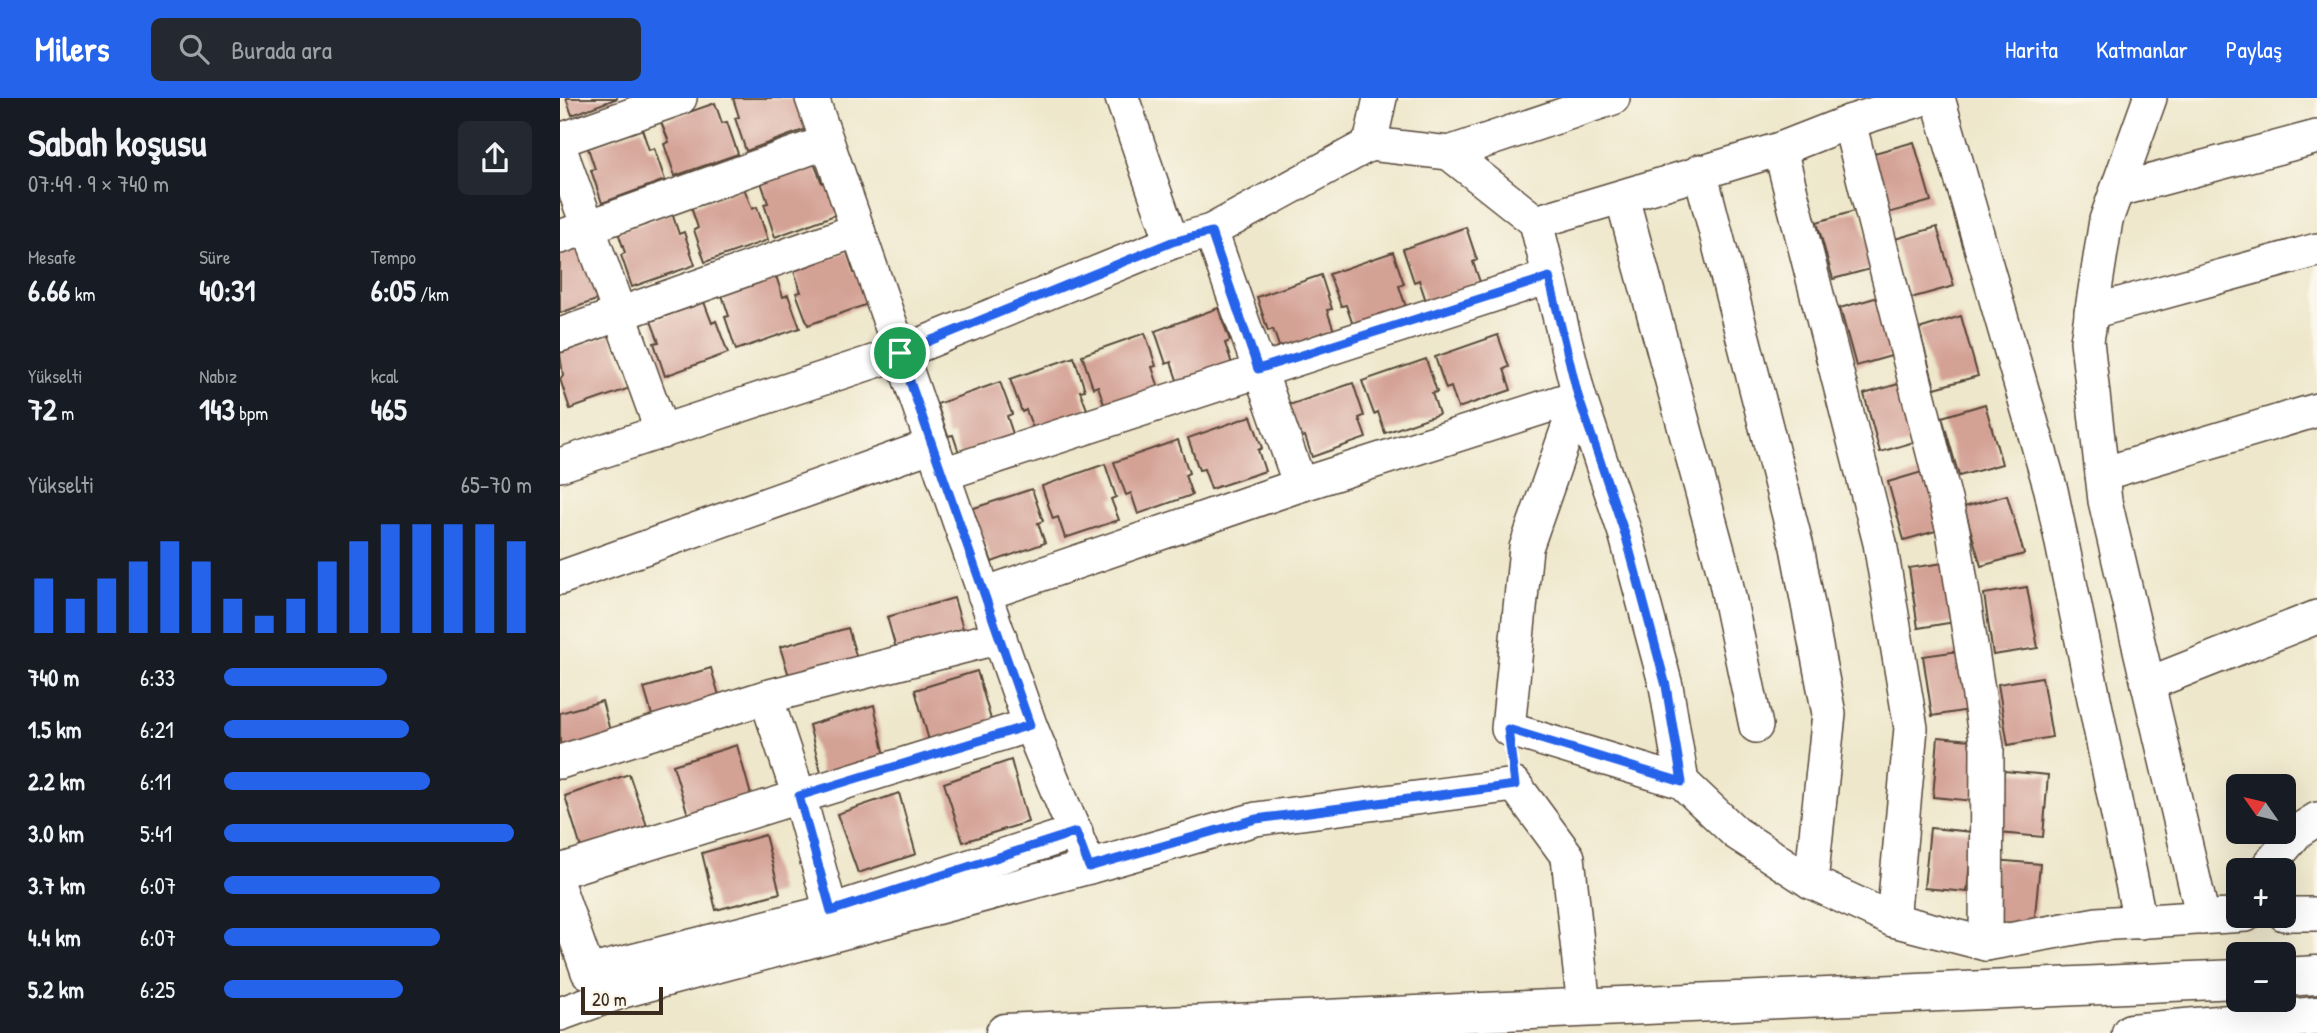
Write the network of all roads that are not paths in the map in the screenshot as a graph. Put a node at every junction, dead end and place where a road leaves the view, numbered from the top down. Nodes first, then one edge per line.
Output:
1 (680, 98) edge
2 (811, 98) edge
3 (1122, 98) edge
4 (1380, 98) edge
5 (1613, 98) edge
6 (1925, 98) edge
7 (1938, 98) edge
8 (2150, 98) edge
9 (1849, 122) junction
10 (2317, 137) edge
11 (560, 140) edge
12 (827, 142) junction
13 (1370, 144) junction
14 (560, 149) edge
15 (1780, 149) junction
16 (1449, 153) junction
17 (1700, 171) junction
18 (2118, 190) junction
19 (1622, 198) junction
20 (1536, 222) junction
21 (858, 230) junction
22 (574, 232) edge
23 (1211, 232) junction
24 (1172, 242) junction
25 (2317, 250) edge
26 (1549, 277) junction
27 (2091, 312) junction
28 (619, 314) junction
29 (560, 335) edge
30 (900, 353) junction
31 (1258, 369) junction
32 (1578, 396) junction
33 (2317, 410) edge
34 (662, 432) junction
35 (938, 459) junction
36 (560, 465) edge
37 (2102, 474) junction
38 (1300, 485) junction
39 (560, 578) edge
40 (984, 594) junction
41 (2317, 617) edge
42 (1000, 637) junction
43 (2148, 684) junction
44 (766, 697) junction
45 (1030, 725) junction
46 (1756, 726) dead end
47 (1508, 729) junction
48 (560, 762) edge
49 (1682, 782) junction
50 (1515, 785) junction
51 (799, 796) junction
52 (2317, 819) edge
53 (1076, 832) junction
54 (2275, 858) edge
55 (1089, 867) junction
56 (560, 872) edge
57 (1811, 882) junction
58 (560, 892) edge
59 (2226, 903) edge
60 (831, 911) junction
61 (2226, 914) edge
62 (2296, 914) edge
63 (2317, 914) edge
64 (1894, 920) junction
65 (2140, 922) junction
66 (1986, 944) junction
67 (2317, 975) edge
68 (2296, 976) edge
69 (2226, 980) edge
70 (1584, 1008) junction
71 (560, 1014) edge
72 (2317, 1016) edge
73 (1005, 1033) edge
74 (2130, 1033) edge

1 - 11 street
2 - 12 street
3 - 24 street
4 - 13 street
5 - 16 street
6 - 9 street
7 - 65 street
8 - 18 street
9 - 15 street
9 - 66 street
10 - 18 street
12 - 21 street
12 - 22 street
13 - 16 street
13 - 23 street
14 - 22 street
15 - 17 street
15 - 64 street
16 - 20 street
17 - 19 street
17 - 57 street
18 - 27 street
19 - 20 street
19 - 46 street
20 - 26 street
21 - 28 street
21 - 30 street
22 - 28 street
23 - 24 street
23 - 31 street
24 - 30 street
25 - 27 street
26 - 31 street
26 - 32 street
27 - 37 street
28 - 29 street
28 - 34 street
30 - 34 street
30 - 35 street
31 - 35 street
31 - 38 street
32 - 38 street
32 - 47 street
32 - 49 street
33 - 37 street
34 - 36 street
35 - 39 street
35 - 40 street
37 - 43 street
38 - 40 street
40 - 42 street
41 - 43 street
42 - 44 street
42 - 45 street
43 - 59 street
44 - 48 street
44 - 51 street
45 - 51 street
45 - 53 street
47 - 49 street
47 - 50 street
49 - 57 street
50 - 55 street
50 - 70 street
51 - 56 street
51 - 60 street
52 - 54 street
53 - 55 street
53 - 60 street
55 - 71 street
57 - 64 street
58 - 60 street
61 - 65 street
62 - 63 street
64 - 66 street
65 - 66 street
67 - 68 highway
69 - 70 highway
70 - 73 highway
72 - 74 highway

